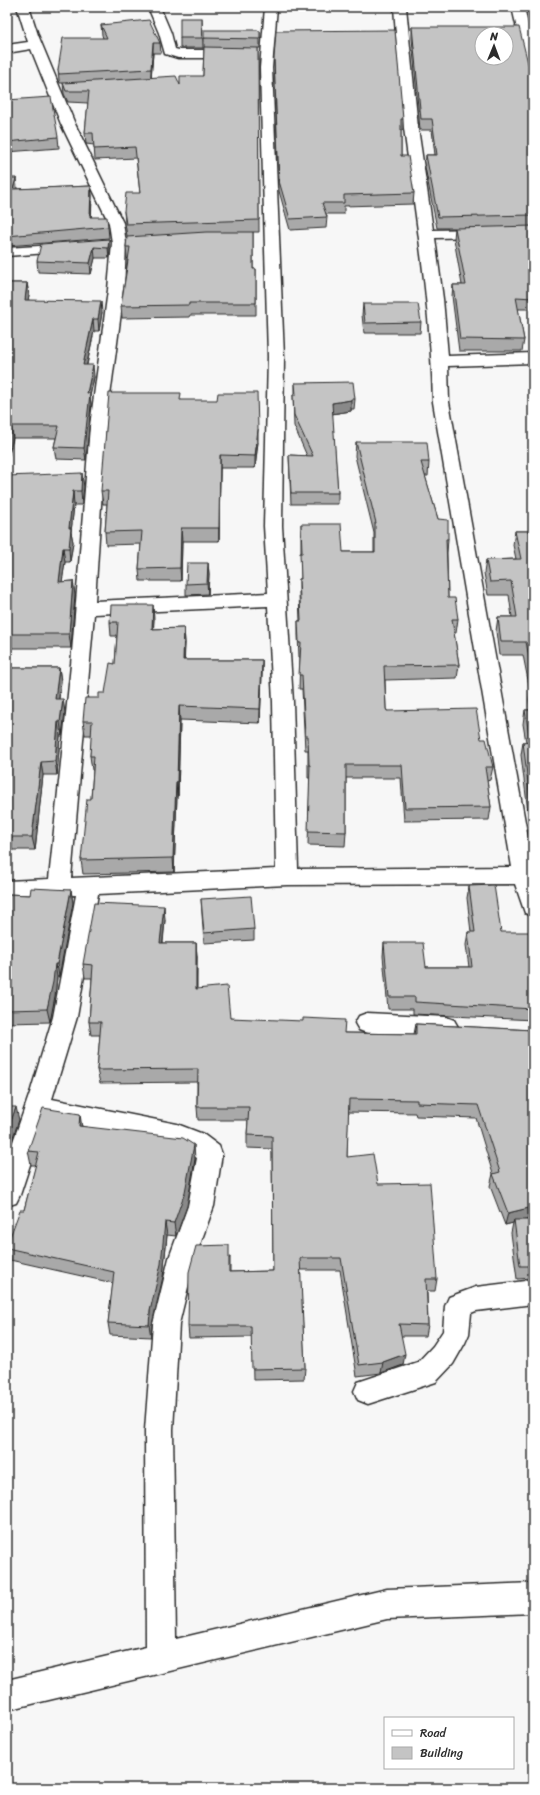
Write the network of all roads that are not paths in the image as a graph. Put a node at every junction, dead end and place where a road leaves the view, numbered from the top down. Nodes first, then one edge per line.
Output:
1 (23, 7) edge
2 (154, 7) edge
3 (271, 7) edge
4 (400, 7) edge
5 (518, 7) edge
6 (36, 44) junction
7 (7, 49) edge
8 (255, 54) junction
9 (533, 73) edge
10 (533, 232) edge
11 (428, 234) junction
12 (82, 247) edge
13 (7, 252) edge
14 (533, 358) edge
15 (441, 361) junction
16 (278, 599) junction
17 (85, 608) junction
18 (529, 875) edge
19 (288, 877) junction
20 (88, 886) junction
21 (59, 887) junction
22 (7, 889) edge
23 (533, 907) edge
24 (367, 1024) dead end
25 (470, 1029) edge
26 (37, 1107) junction
27 (7, 1195) edge
28 (533, 1292) edge
29 (368, 1391) dead end
30 (533, 1598) edge
31 (161, 1658) junction
32 (7, 1695) edge

1 - 6 street
2 - 8 street
3 - 8 street
4 - 11 street
5 - 9 street
6 - 7 street
6 - 17 street
8 - 16 street
10 - 11 street
11 - 15 street
12 - 13 street
14 - 15 street
15 - 18 street
16 - 17 street
16 - 19 street
17 - 21 street
18 - 19 street
18 - 23 street
19 - 20 street
20 - 21 street
20 - 26 street
21 - 22 street
24 - 25 street
26 - 27 street
26 - 31 street
28 - 29 street
30 - 31 street
31 - 32 street

